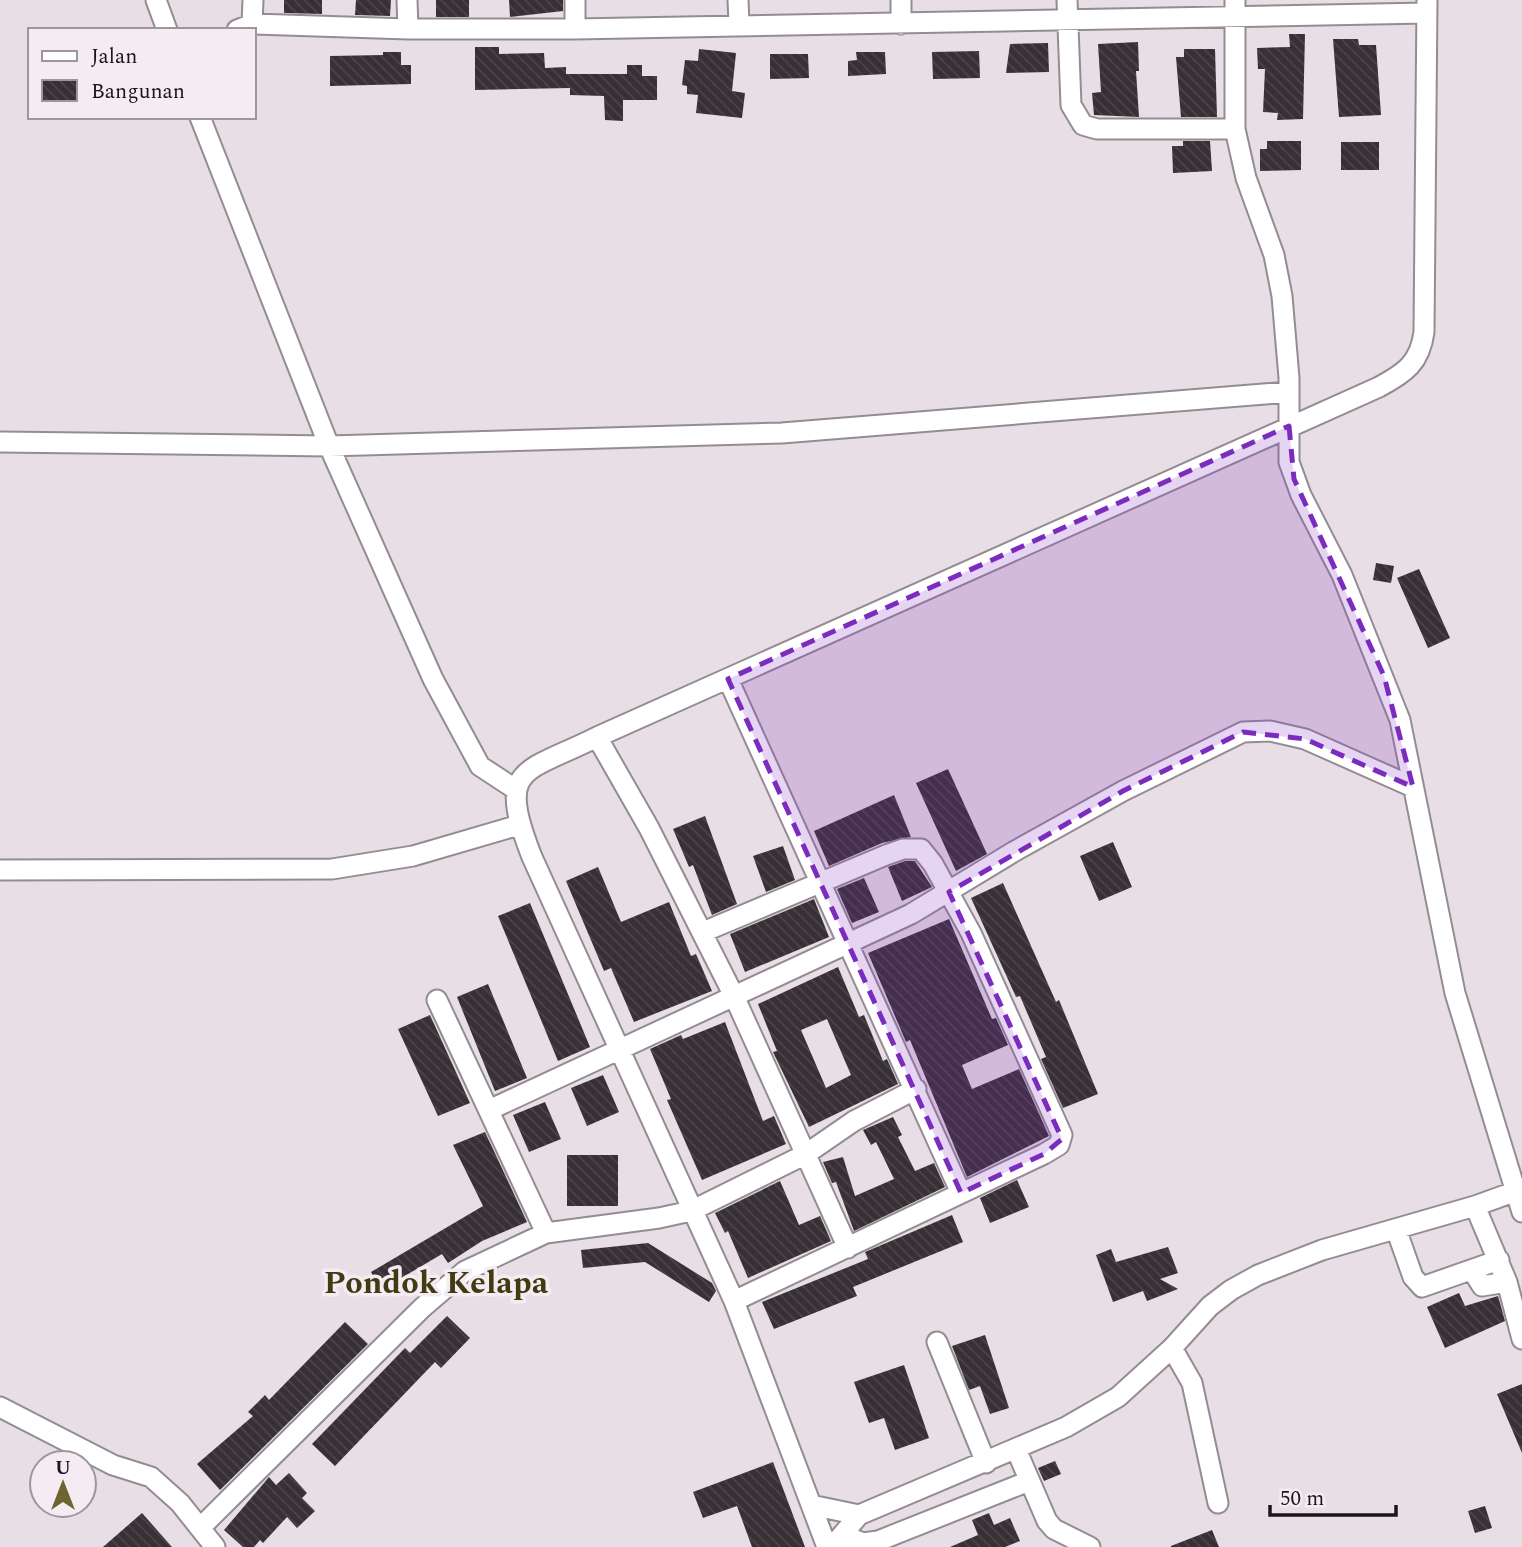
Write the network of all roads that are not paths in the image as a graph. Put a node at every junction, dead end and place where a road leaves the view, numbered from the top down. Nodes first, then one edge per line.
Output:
1 (156, 0) edge
2 (253, 0) edge
3 (407, 0) edge
4 (575, 0) edge
5 (738, 0) edge
6 (901, 0) edge
7 (1067, 0) edge
8 (1427, 7) edge
9 (1235, 8) edge
10 (1067, 22) junction
11 (739, 23) junction
12 (901, 24) junction
13 (244, 27) edge
14 (166, 28) edge
15 (408, 29) junction
16 (575, 29) junction
17 (201, 119) edge
18 (1235, 129) junction
19 (1289, 393) junction
20 (1289, 426) junction
21 (0, 442) edge
22 (330, 446) junction
23 (728, 679) junction
24 (597, 737) junction
25 (1413, 787) junction
26 (515, 789) junction
27 (519, 825) junction
28 (0, 870) edge
29 (819, 883) junction
30 (949, 892) junction
31 (703, 932) junction
32 (848, 944) junction
33 (734, 996) junction
34 (437, 1000) dead end
35 (617, 1049) junction
36 (916, 1089) junction
37 (489, 1110) junction
38 (806, 1154) junction
39 (1518, 1190) edge
40 (961, 1193) junction
41 (1475, 1206) junction
42 (691, 1211) junction
43 (1522, 1212) edge
44 (1396, 1229) junction
45 (546, 1233) junction
46 (848, 1248) junction
47 (1499, 1260) junction
48 (1472, 1270) junction
49 (1507, 1282) junction
50 (734, 1301) junction
51 (1522, 1339) edge
52 (937, 1342) dead end
53 (1172, 1349) junction
54 (0, 1406) edge
55 (1016, 1449) junction
56 (986, 1463) junction
57 (1029, 1481) junction
58 (939, 1482) junction
59 (1219, 1503) dead end
60 (811, 1505) junction
61 (952, 1513) junction
62 (859, 1515) junction
63 (201, 1527) junction
64 (834, 1543) edge
65 (215, 1547) edge
66 (1090, 1547) edge

1 - 14 street
2 - 13 street
3 - 15 street
4 - 16 street
5 - 11 street
6 - 12 street
7 - 10 street
8 - 9 street
8 - 20 street
9 - 10 street
9 - 18 street
10 - 12 street
10 - 18 street
11 - 12 street
11 - 16 street
13 - 15 street
15 - 16 street
17 - 22 street
18 - 19 street
19 - 20 street
19 - 22 street
20 - 23 street
20 - 25 street
21 - 22 street
22 - 26 street
23 - 24 street
23 - 29 street
24 - 26 street
24 - 31 street
25 - 30 street
25 - 39 street
26 - 27 street
27 - 28 street
27 - 35 street
29 - 30 street
29 - 31 street
29 - 32 street
30 - 32 street
30 - 40 street
31 - 33 street
32 - 33 street
32 - 36 street
33 - 35 street
33 - 38 street
34 - 37 street
35 - 37 street
35 - 42 street
36 - 38 street
36 - 40 street
37 - 45 street
38 - 42 street
38 - 46 street
39 - 41 street
39 - 43 street
40 - 46 street
41 - 44 street
41 - 47 street
42 - 45 street
42 - 50 street
44 - 48 street
44 - 53 street
45 - 63 street
46 - 50 street
47 - 48 street
47 - 49 street
48 - 49 street
49 - 51 street
50 - 60 street
52 - 56 street
53 - 55 street
53 - 59 street
54 - 63 street
55 - 56 street
55 - 57 street
56 - 58 street
57 - 61 street
57 - 66 street
58 - 61 street
58 - 62 street
60 - 62 street
60 - 64 street
61 - 64 street
62 - 64 street
63 - 65 street

